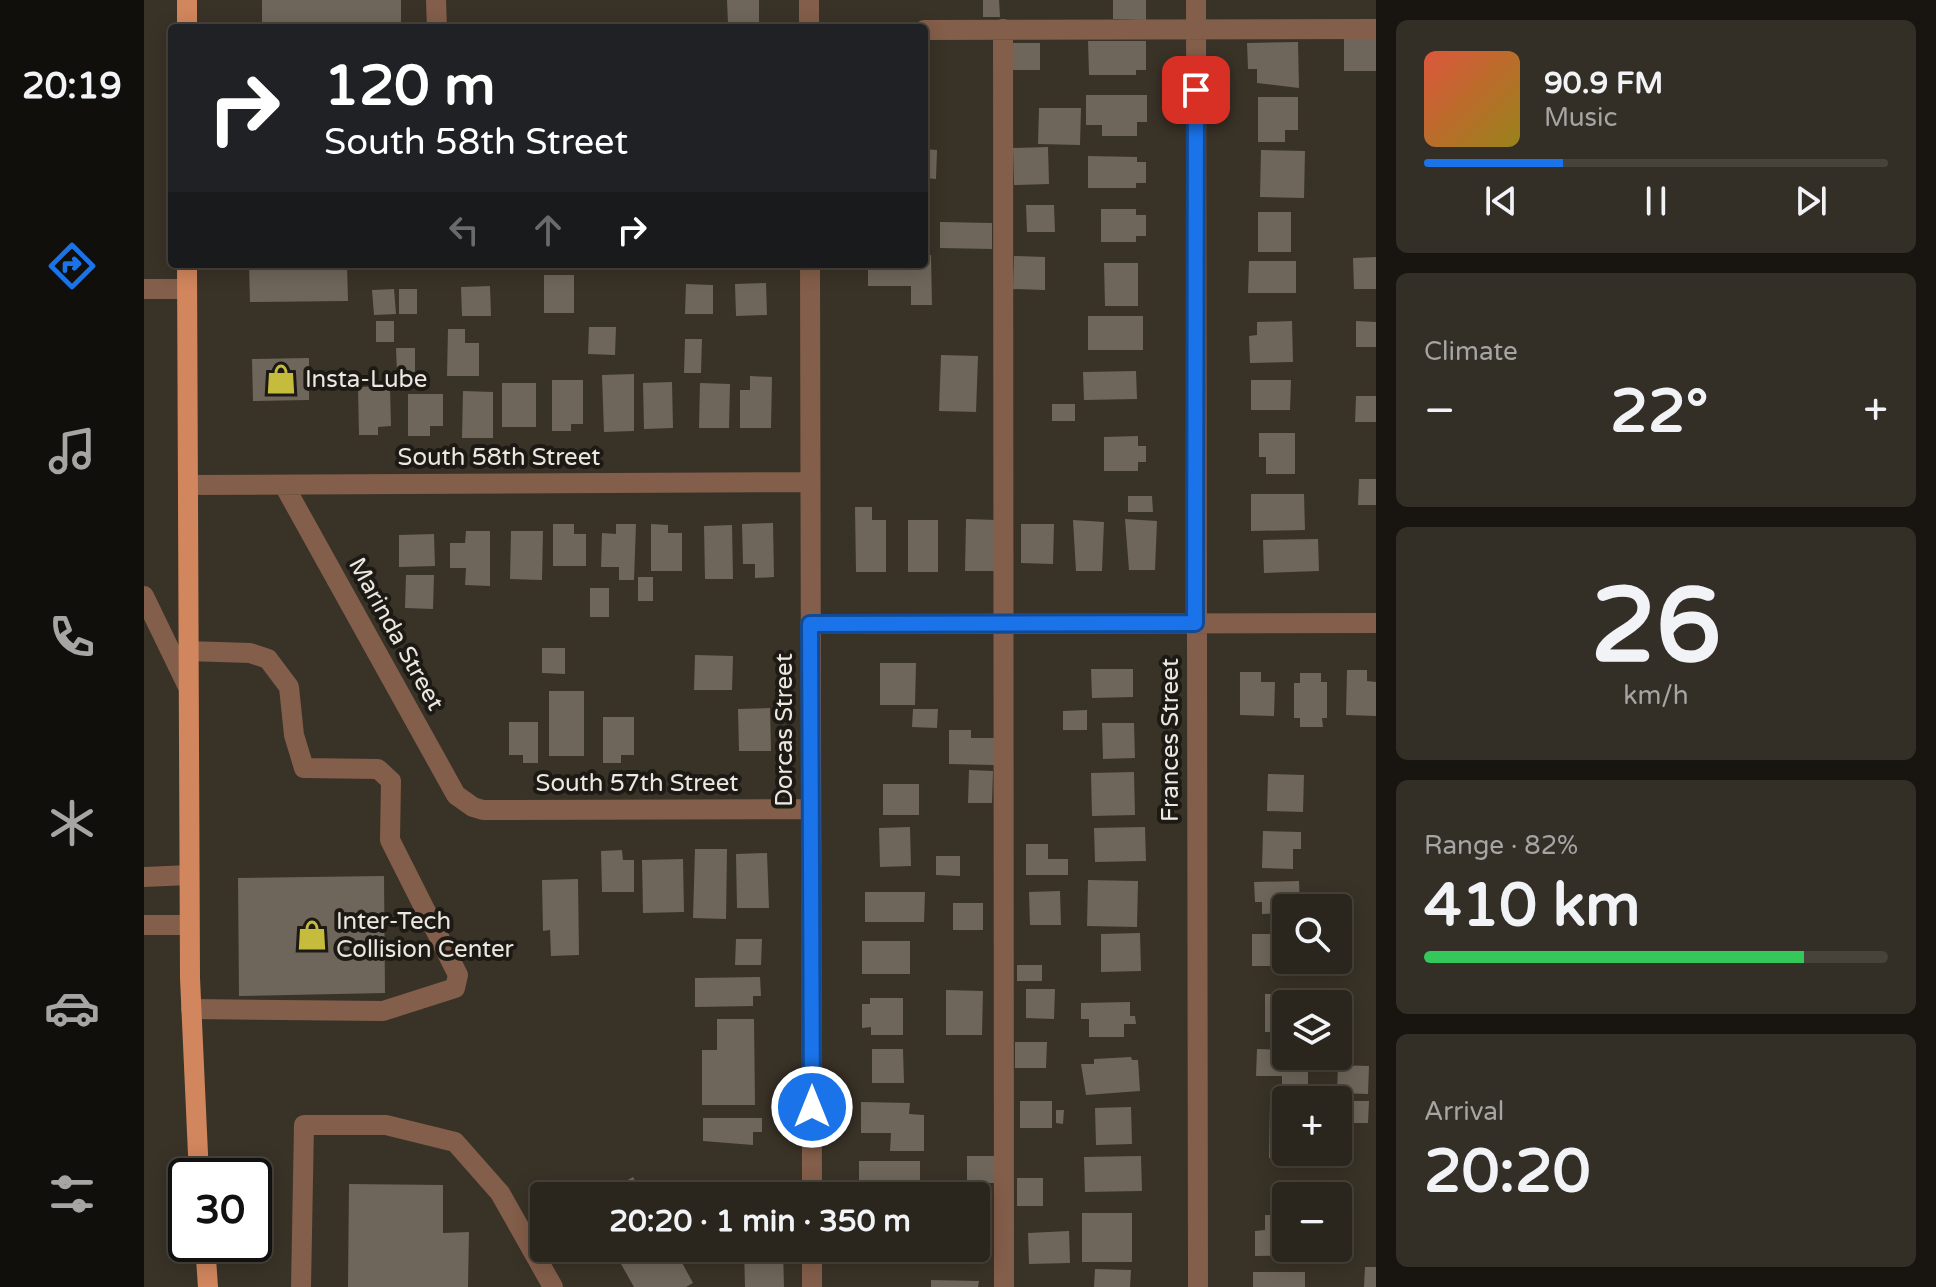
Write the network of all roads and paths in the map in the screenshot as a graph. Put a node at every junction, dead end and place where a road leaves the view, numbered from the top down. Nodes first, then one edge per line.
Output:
1 (187, 0) edge
2 (436, 0) edge
3 (809, 0) edge
4 (1196, 0) edge
5 (187, 24) edge
6 (437, 24) edge
7 (809, 24) edge
8 (1196, 27) junction
9 (1003, 29) junction
10 (1376, 29) edge
11 (928, 30) edge
12 (187, 268) edge
13 (810, 268) edge
14 (144, 289) edge
15 (187, 289) junction
16 (810, 482) junction
17 (188, 485) junction
18 (285, 487) junction
19 (144, 596) edge
20 (1004, 623) junction
21 (1195, 623) junction
22 (1376, 623) edge
23 (810, 624) junction
24 (187, 651) junction
25 (187, 685) junction
26 (466, 803) joint
27 (811, 809) junction
28 (189, 875) junction
29 (144, 877) edge
30 (144, 925) edge
31 (189, 925) junction
32 (191, 1009) junction
33 (198, 1158) edge
34 (812, 1182) edge
35 (206, 1262) edge
36 (812, 1262) edge
37 (208, 1287) edge
38 (301, 1287) edge
39 (553, 1287) edge
40 (812, 1287) edge
41 (1004, 1287) edge
42 (1198, 1287) edge

1 - 5 main road
2 - 6 street
3 - 7 street
4 - 8 street, Frances Street
8 - 9 street
8 - 10 street
8 - 21 street, Frances Street
9 - 11 street
9 - 20 street
12 - 15 main road
13 - 16 street, Dorcas Street
14 - 15 street
15 - 17 main road
16 - 18 street, South 58th Street
16 - 23 street, Dorcas Street
17 - 18 street, South 58th Street
17 - 24 main road
18 - 26 street, Marinda Street
19 - 25 street
20 - 21 street
20 - 23 street
20 - 41 street
21 - 22 street
21 - 42 street, Frances Street
23 - 27 street, Dorcas Street
24 - 25 main road
24 - 32 street
25 - 28 main road
26 - 27 street, South 57th Street
27 - 34 street, Dorcas Street
28 - 29 street
28 - 31 main road
30 - 31 street
31 - 32 main road
32 - 33 main road
35 - 37 main road
36 - 40 street
38 - 39 street

